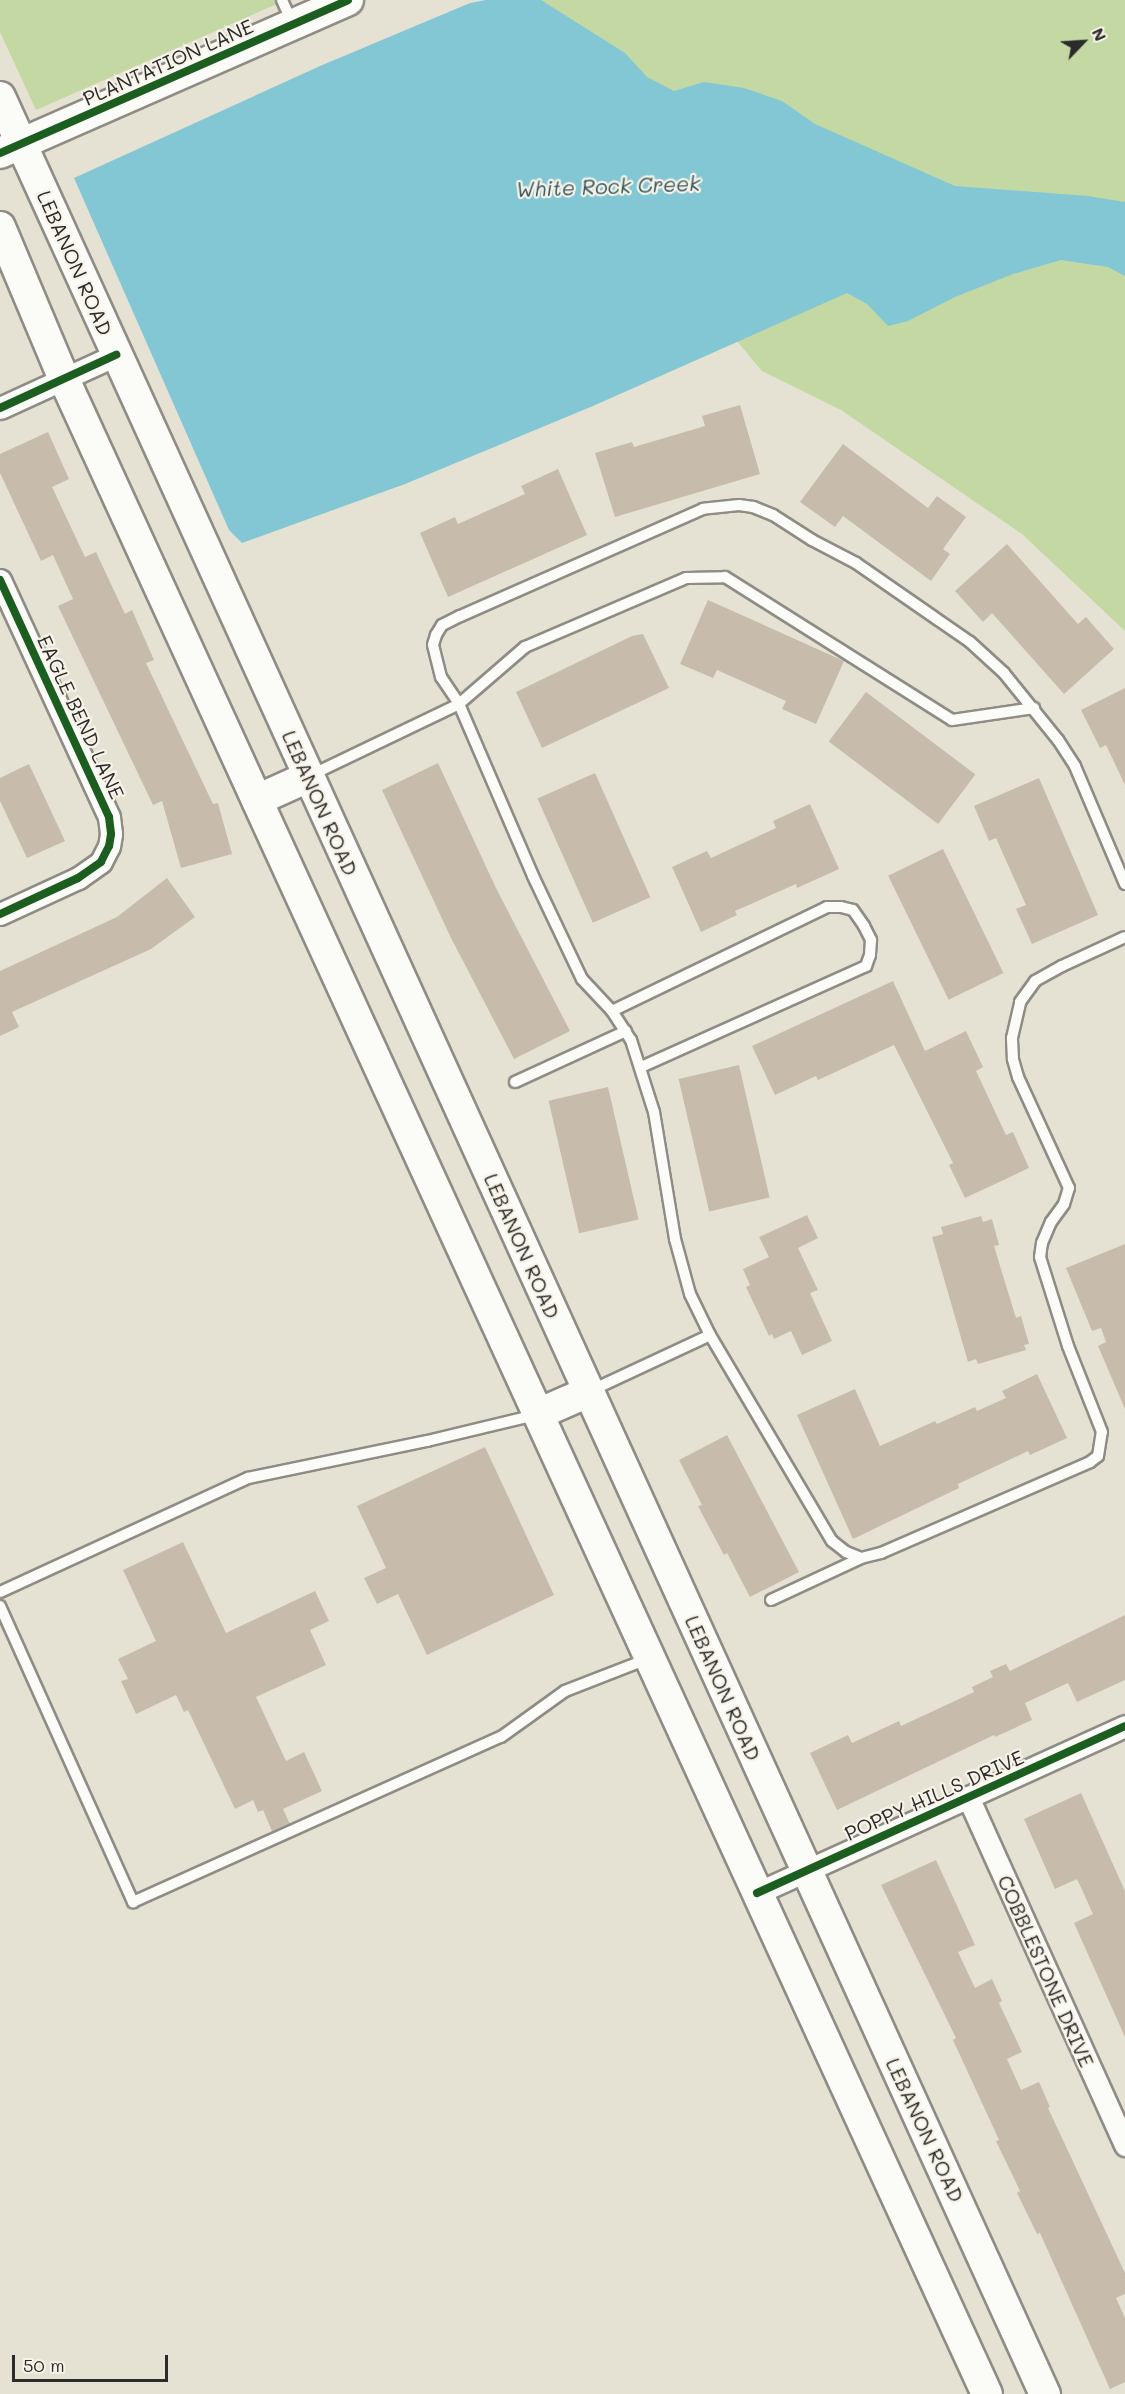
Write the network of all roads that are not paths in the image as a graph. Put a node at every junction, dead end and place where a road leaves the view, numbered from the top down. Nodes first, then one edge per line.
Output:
1 (348, 0) edge
2 (287, 12) edge
3 (0, 97) edge
4 (11, 149) edge
5 (0, 227) edge
6 (116, 355) junction
7 (64, 379) junction
8 (0, 408) edge
9 (0, 580) edge
10 (459, 704) junction
11 (1034, 708) junction
12 (308, 777) junction
13 (257, 800) junction
14 (1125, 884) edge
15 (0, 914) edge
16 (1125, 937) edge
17 (612, 1011) junction
18 (626, 1031) junction
19 (641, 1067) junction
20 (515, 1082) dead end
21 (710, 1335) junction
22 (588, 1392) junction
23 (538, 1414) junction
24 (861, 1558) junction
25 (0, 1592) edge
26 (771, 1600) dead end
27 (0, 1606) edge
28 (650, 1657) junction
29 (1125, 1726) edge
30 (968, 1797) junction
31 (806, 1870) junction
32 (757, 1893) junction
33 (1125, 2145) edge
34 (987, 2394) edge
35 (1045, 2394) edge

1 - 2 main road, PLANTATION LANE
2 - 4 main road, PLANTATION LANE
3 - 4 main road, LEBANON ROAD
4 - 6 main road, LEBANON ROAD
5 - 7 main road
6 - 7 street
6 - 12 main road, LEBANON ROAD
7 - 8 street
7 - 13 main road
9 - 15 street, EAGLE BEND LANE
10 - 11 lane
10 - 11 lane
10 - 12 lane
10 - 17 lane
11 - 14 lane
12 - 13 main road
12 - 22 main road, LEBANON ROAD
13 - 23 main road
16 - 24 lane
17 - 18 lane
17 - 19 lane
18 - 19 lane
18 - 20 lane
19 - 21 lane
21 - 22 lane
21 - 24 lane
22 - 23 main road
22 - 31 main road, LEBANON ROAD
23 - 25 lane
23 - 28 main road
24 - 26 lane
27 - 28 lane
28 - 32 main road
29 - 30 street, POPPY HILLS DRIVE
30 - 31 street, POPPY HILLS DRIVE
30 - 33 street, COBBLESTONE DRIVE
31 - 32 street, POPPY HILLS DRIVE
31 - 35 main road, LEBANON ROAD
32 - 34 main road

